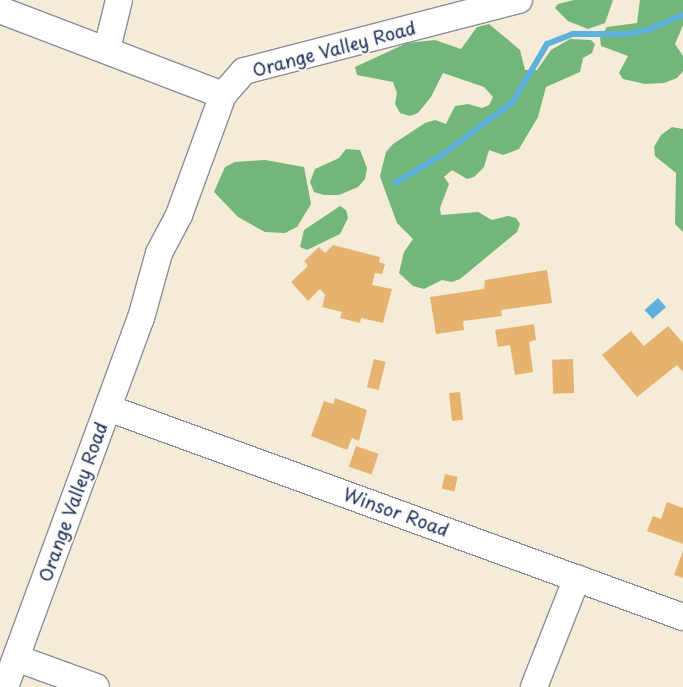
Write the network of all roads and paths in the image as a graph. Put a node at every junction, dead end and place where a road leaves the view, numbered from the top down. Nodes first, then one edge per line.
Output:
1 (119, 0) edge
2 (518, 0) edge
3 (0, 10) edge
4 (107, 49) junction
5 (228, 89) junction
6 (108, 408) junction
7 (577, 578) junction
8 (683, 617) edge
9 (16, 658) junction
10 (5, 687) edge
11 (96, 687) edge
12 (534, 687) edge

1 - 4 street
2 - 5 street, Orange Valley Road
3 - 4 street
4 - 5 street
5 - 6 street, Orange Valley Road
6 - 7 street, Winsor Road
6 - 9 street, Orange Valley Road
7 - 8 street, Winsor Road
7 - 12 street
9 - 10 street, Orange Valley Road
9 - 11 street

